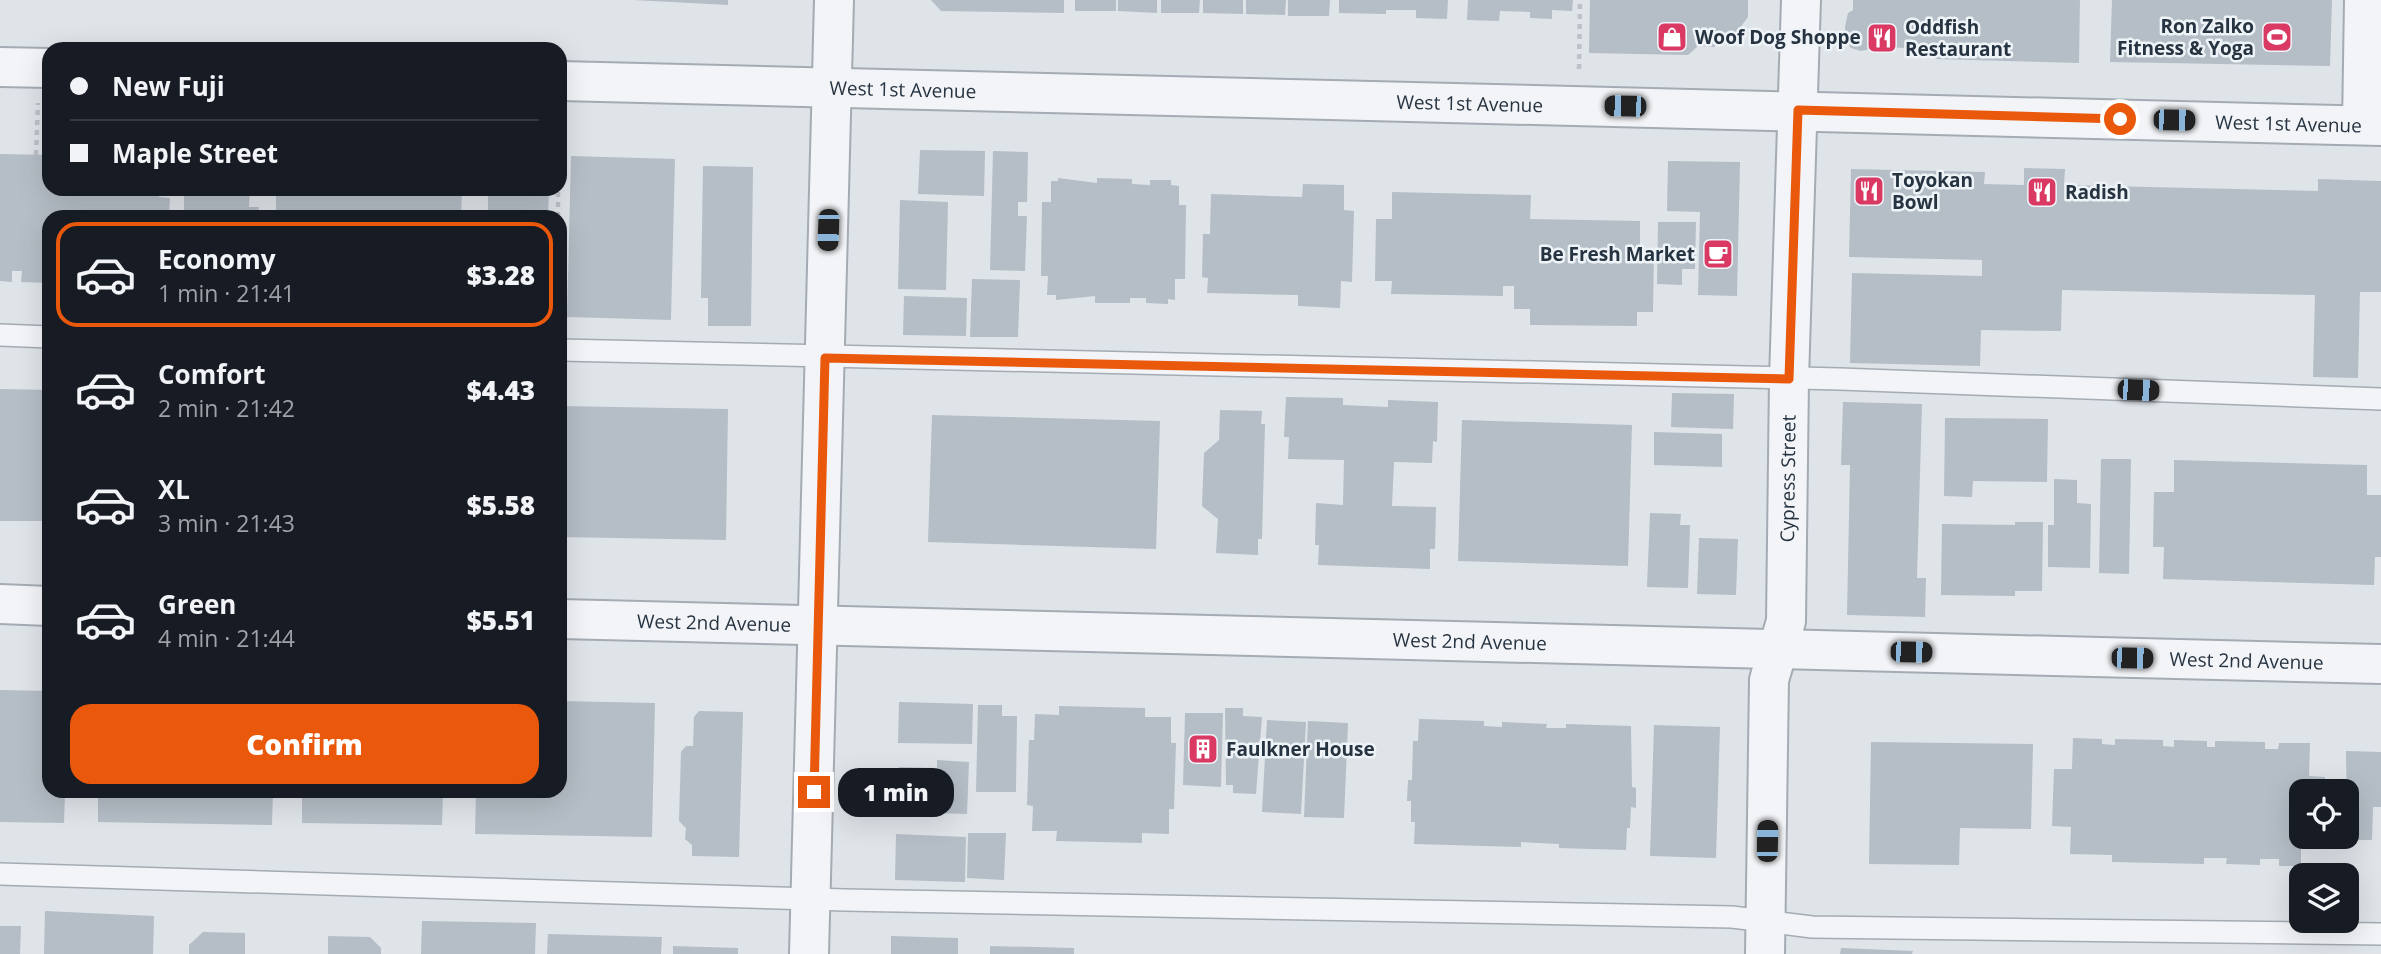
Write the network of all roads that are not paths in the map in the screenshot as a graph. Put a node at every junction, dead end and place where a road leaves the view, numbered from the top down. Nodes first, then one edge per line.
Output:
1 (834, 0) edge
2 (1801, 0) edge
3 (2364, 0) edge
4 (0, 67) edge
5 (42, 80) edge
6 (567, 81) edge
7 (832, 88) junction
8 (1798, 110) junction
9 (2371, 125) edge
10 (0, 335) edge
11 (42, 337) edge
12 (567, 351) edge
13 (825, 358) junction
14 (1789, 379) junction
15 (2381, 399) edge
16 (0, 604) edge
17 (42, 606) edge
18 (567, 619) edge
19 (818, 626) junction
20 (1778, 649) junction
21 (2381, 664) edge
22 (0, 874) edge
23 (811, 899) junction
24 (2381, 934) edge
25 (1765, 938) edge
26 (809, 954) edge

1 - 7 street
2 - 8 street, Cypress Street
3 - 9 street
4 - 5 street
6 - 7 street, West 1st Avenue
7 - 8 street, West 1st Avenue
7 - 13 street
8 - 9 street, West 1st Avenue
8 - 14 street, Cypress Street
10 - 11 lane
12 - 13 lane
13 - 14 lane
13 - 19 street
14 - 15 lane
14 - 20 street, Cypress Street
16 - 17 street
18 - 19 street, West 2nd Avenue
19 - 20 street, West 2nd Avenue
19 - 23 street
20 - 21 street, West 2nd Avenue
20 - 25 street, Cypress Street
22 - 23 lane
23 - 25 lane
23 - 26 street
24 - 25 lane

